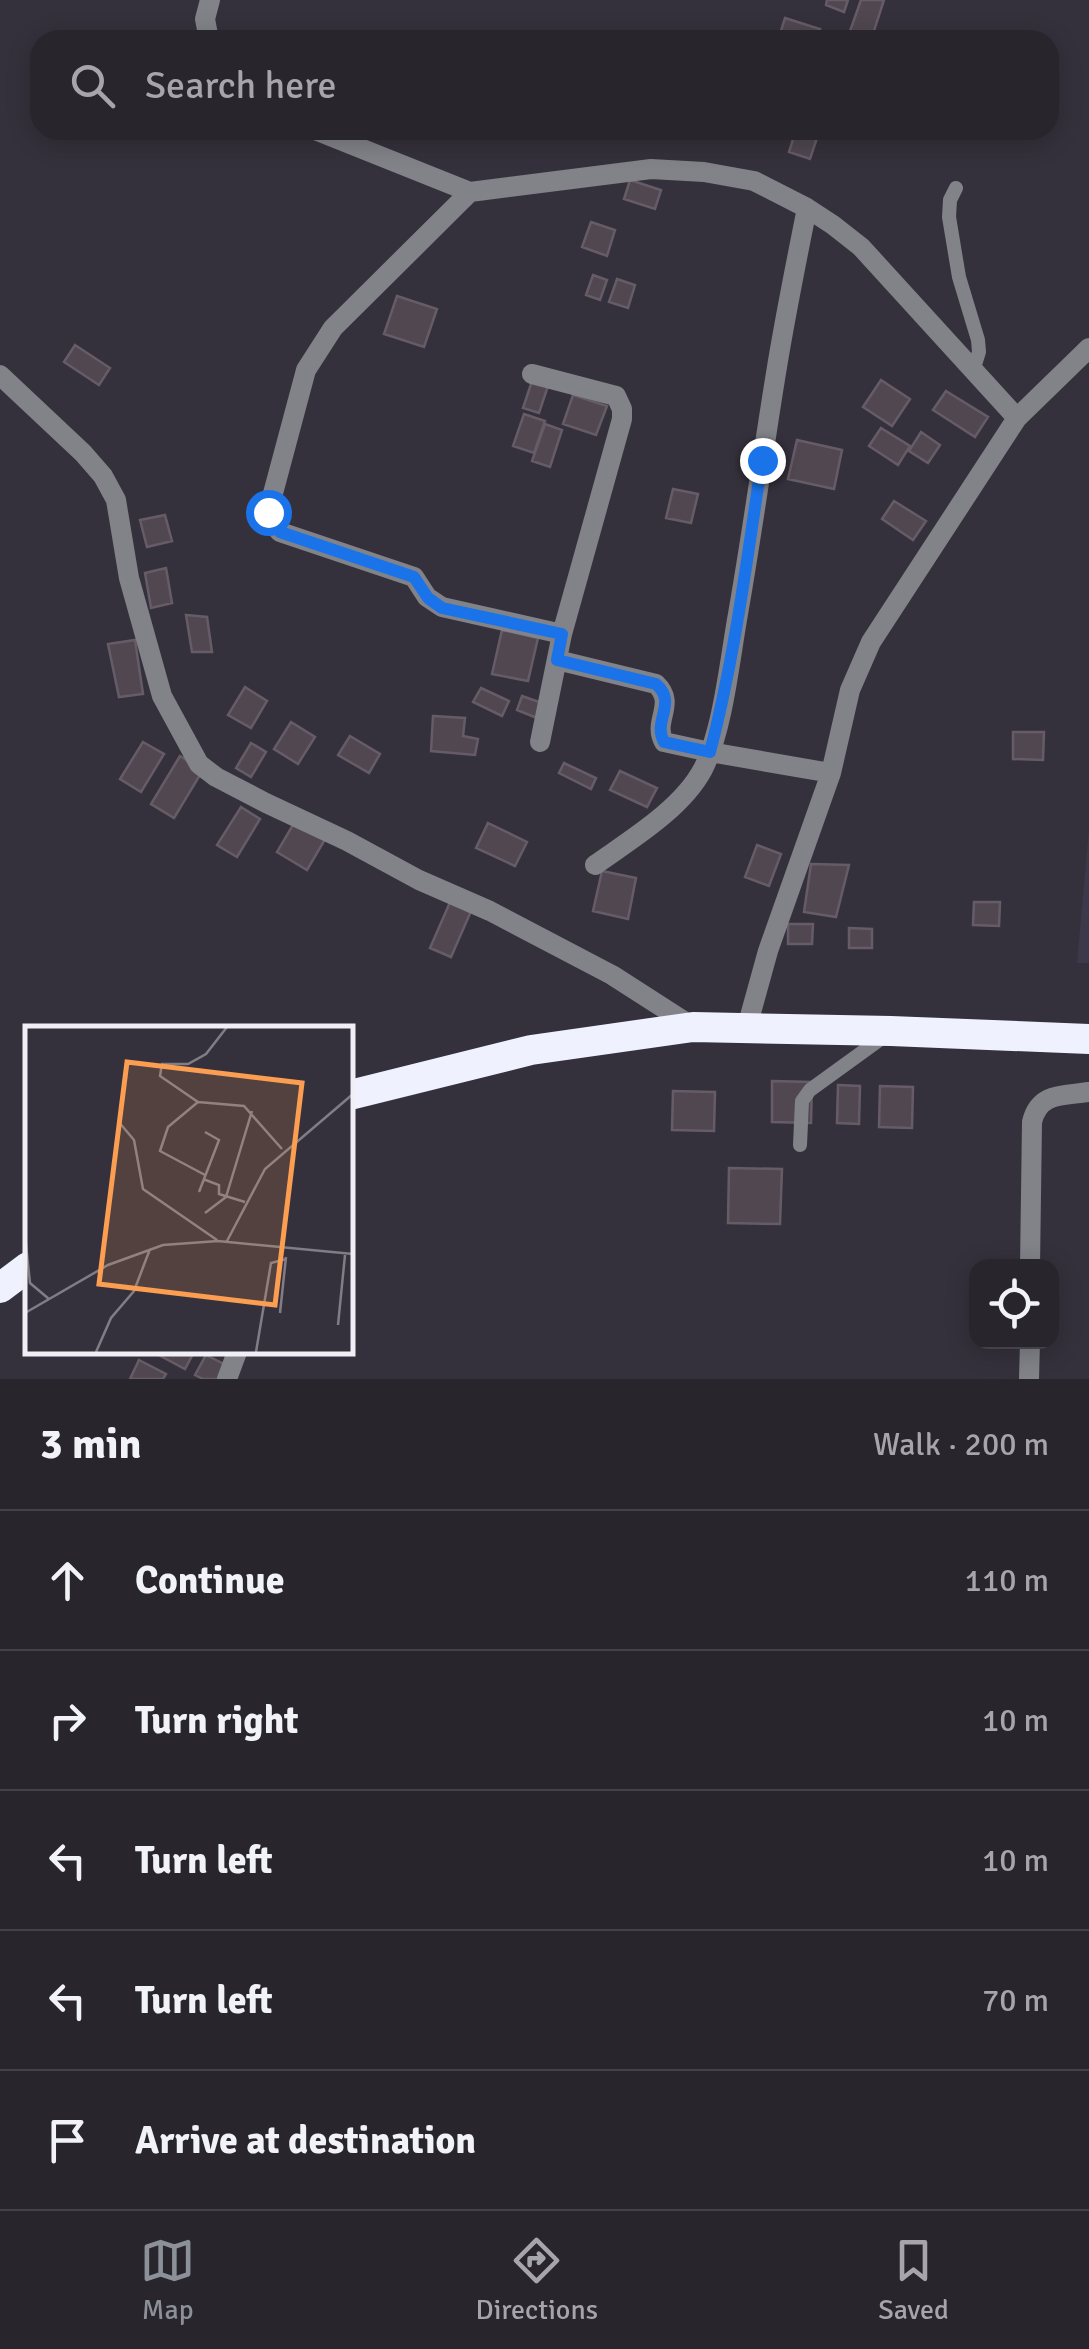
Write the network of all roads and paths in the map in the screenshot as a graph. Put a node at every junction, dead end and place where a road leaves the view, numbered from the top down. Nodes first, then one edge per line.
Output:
1 (210, 0) edge
2 (207, 30) edge
3 (340, 140) edge
4 (956, 188) dead end
5 (470, 192) junction
6 (806, 208) junction
7 (1089, 348) edge
8 (972, 371) junction
9 (532, 374) dead end
10 (0, 375) edge
11 (1017, 418) junction
12 (562, 634) junction
13 (557, 660) junction
14 (540, 742) dead end
15 (710, 752) junction
16 (831, 773) junction
17 (595, 865) dead end
18 (693, 1027) junction
19 (747, 1027) junction
20 (891, 1031) junction
21 (1089, 1040) edge
22 (1089, 1092) edge
23 (352, 1094) edge
24 (800, 1145) dead end
25 (1030, 1259) edge
26 (25, 1269) edge
27 (0, 1288) edge
28 (1030, 1349) edge
29 (235, 1354) edge
30 (227, 1379) edge
31 (1030, 1379) edge

1 - 2 street
3 - 5 street
4 - 8 lane
5 - 6 street
5 - 12 street
6 - 8 street
6 - 15 street
7 - 11 street
8 - 11 street
9 - 12 street
10 - 18 street
11 - 16 street
12 - 13 street
13 - 14 street
13 - 15 street
15 - 16 street
15 - 17 street
16 - 19 street
18 - 19 highway
18 - 23 highway
19 - 20 highway
20 - 21 highway
20 - 24 lane
22 - 25 street
26 - 27 highway
28 - 31 street
29 - 30 street

